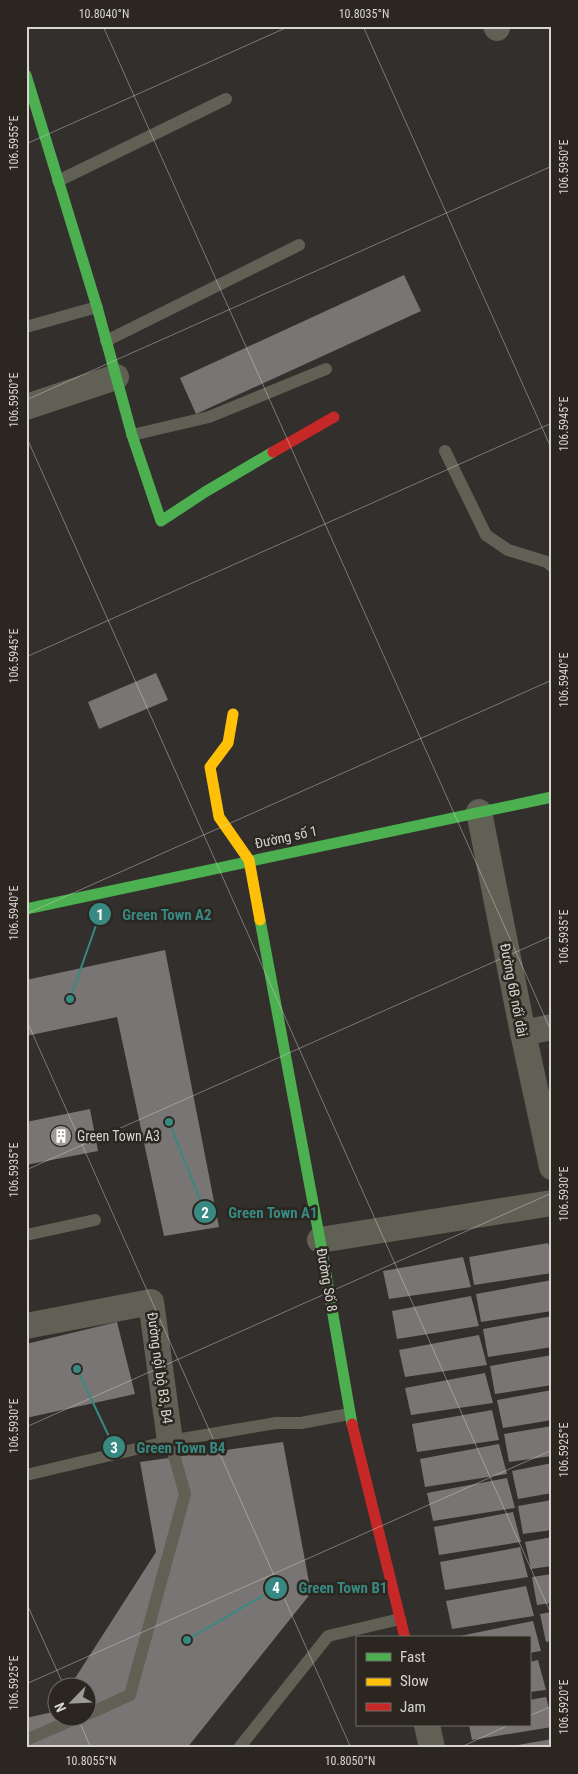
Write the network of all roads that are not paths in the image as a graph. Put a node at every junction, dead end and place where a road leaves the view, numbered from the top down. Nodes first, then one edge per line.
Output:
1 (26, 75) edge
2 (226, 98) dead end
3 (58, 181) junction
4 (299, 245) dead end
5 (96, 307) junction
6 (26, 327) edge
7 (106, 341) junction
8 (326, 370) dead end
9 (116, 377) junction
10 (26, 407) edge
11 (334, 417) dead end
12 (132, 435) junction
13 (445, 451) dead end
14 (552, 566) edge
15 (233, 714) dead end
16 (552, 797) edge
17 (479, 812) junction
18 (250, 860) junction
19 (26, 908) edge
20 (552, 1027) edge
21 (523, 1033) junction
22 (552, 1167) edge
23 (552, 1203) edge
24 (95, 1220) dead end
25 (26, 1235) edge
26 (320, 1240) junction
27 (26, 1326) edge
28 (349, 1414) junction
29 (170, 1441) junction
30 (26, 1475) edge
31 (400, 1619) junction
32 (404, 1636) edge
33 (98, 1709) edge
34 (58, 1726) edge
35 (427, 1726) edge
36 (26, 1740) edge
37 (239, 1748) edge
38 (432, 1748) edge

1 - 3 street
2 - 3 lane
3 - 5 street
4 - 7 lane
5 - 6 lane
5 - 7 street
7 - 9 street
8 - 12 lane
9 - 10 street
9 - 12 street
11 - 12 street
13 - 14 lane
15 - 18 street
16 - 17 street, Đường số 1
17 - 18 street, Đường số 1
17 - 21 street, Đường 6B nối dài
18 - 19 street, Đường số 1
18 - 26 street, Đường Số 8
20 - 21 street
21 - 22 street, Đường 6B nối dài
23 - 26 street
24 - 25 lane
26 - 28 street, Đường Số 8
27 - 29 street, Đường nội bộ B3, B4
28 - 29 lane
28 - 31 street, Đường Số 8
29 - 30 lane
29 - 33 lane
31 - 32 street, Đường Số 8
31 - 37 lane
34 - 36 lane
35 - 38 street

